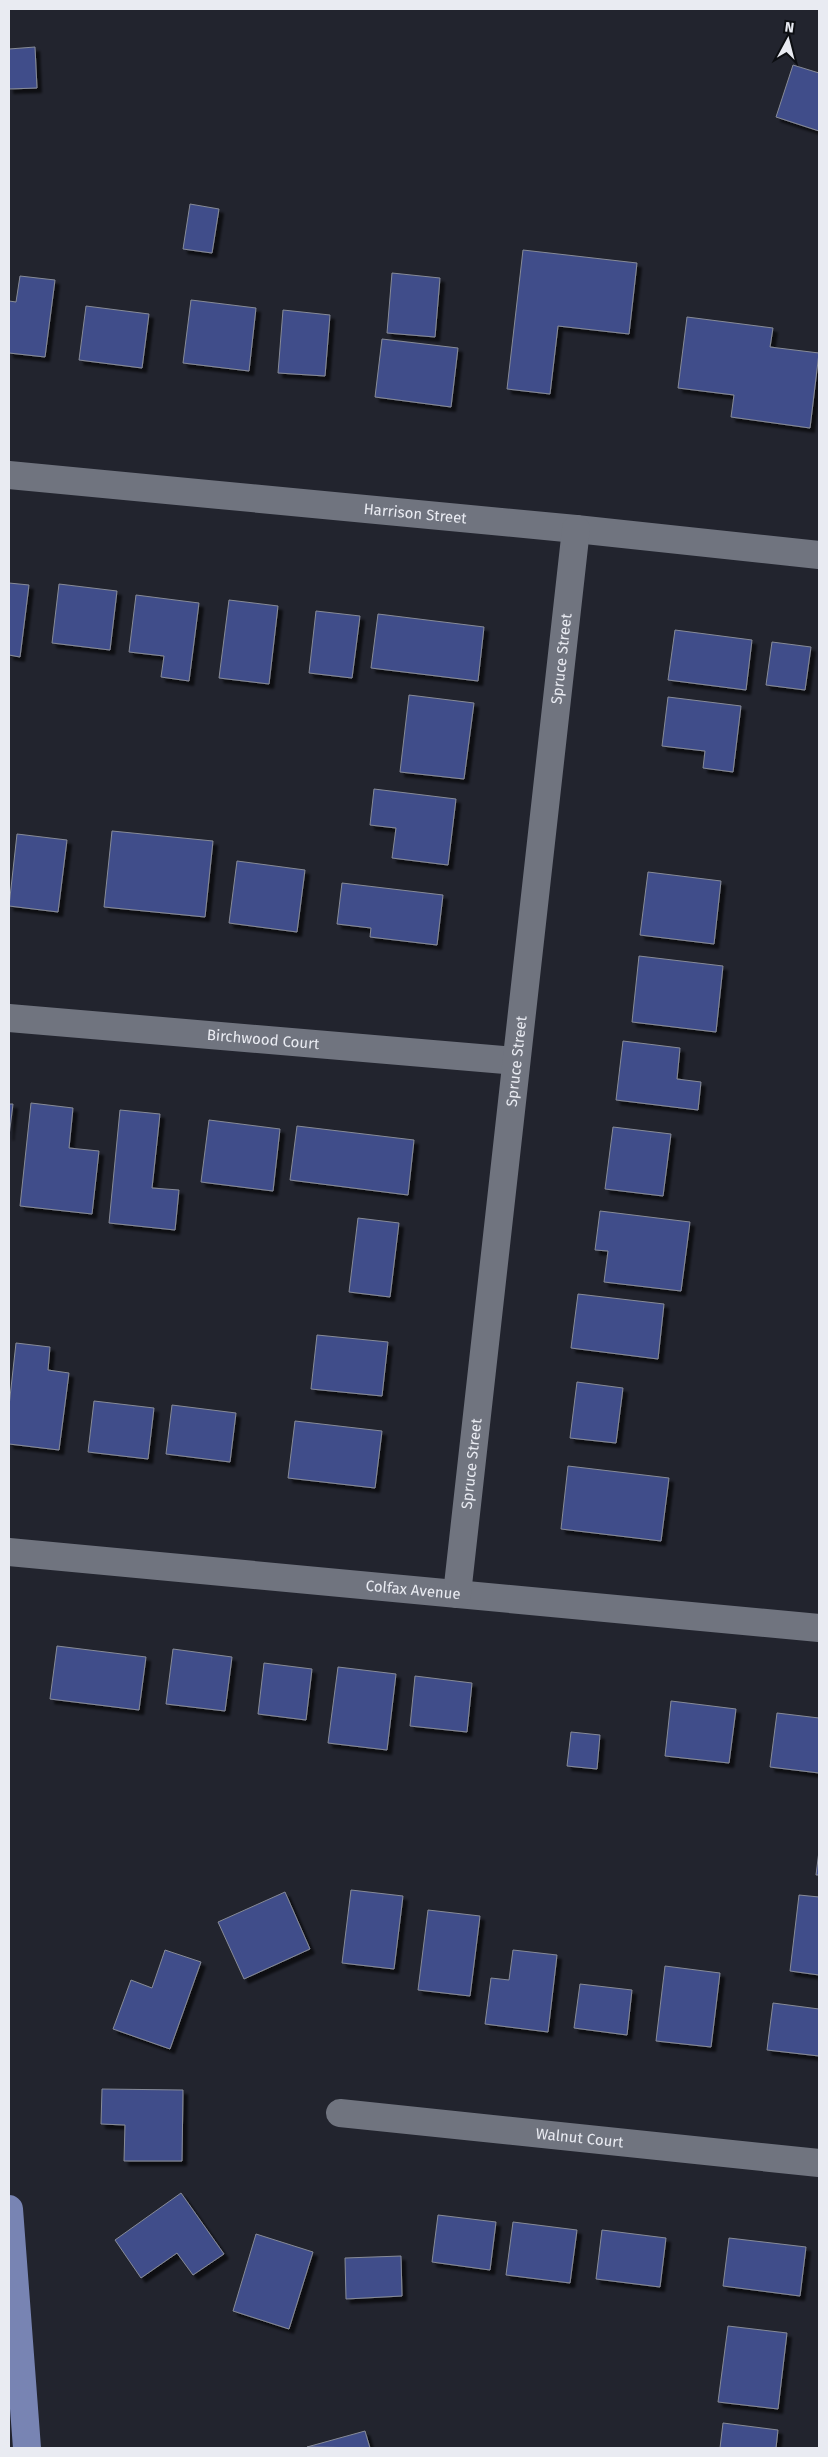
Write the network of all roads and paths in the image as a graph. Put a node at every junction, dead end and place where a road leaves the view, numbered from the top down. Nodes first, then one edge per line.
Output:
1 (9, 475) edge
2 (576, 529) junction
3 (819, 555) edge
4 (9, 1018) edge
5 (516, 1061) junction
6 (9, 1552) edge
7 (457, 1594) junction
8 (819, 1628) edge
9 (340, 2113) dead end
10 (819, 2163) edge
11 (9, 2209) edge
12 (27, 2448) edge

1 - 2 street, Harrison Street
2 - 3 street, Harrison Street
2 - 5 street, Spruce Street
4 - 5 street, Birchwood Court
5 - 7 street, Spruce Street
6 - 7 street, Colfax Avenue
7 - 8 street, Colfax Avenue
9 - 10 street, Walnut Court
11 - 12 main road

